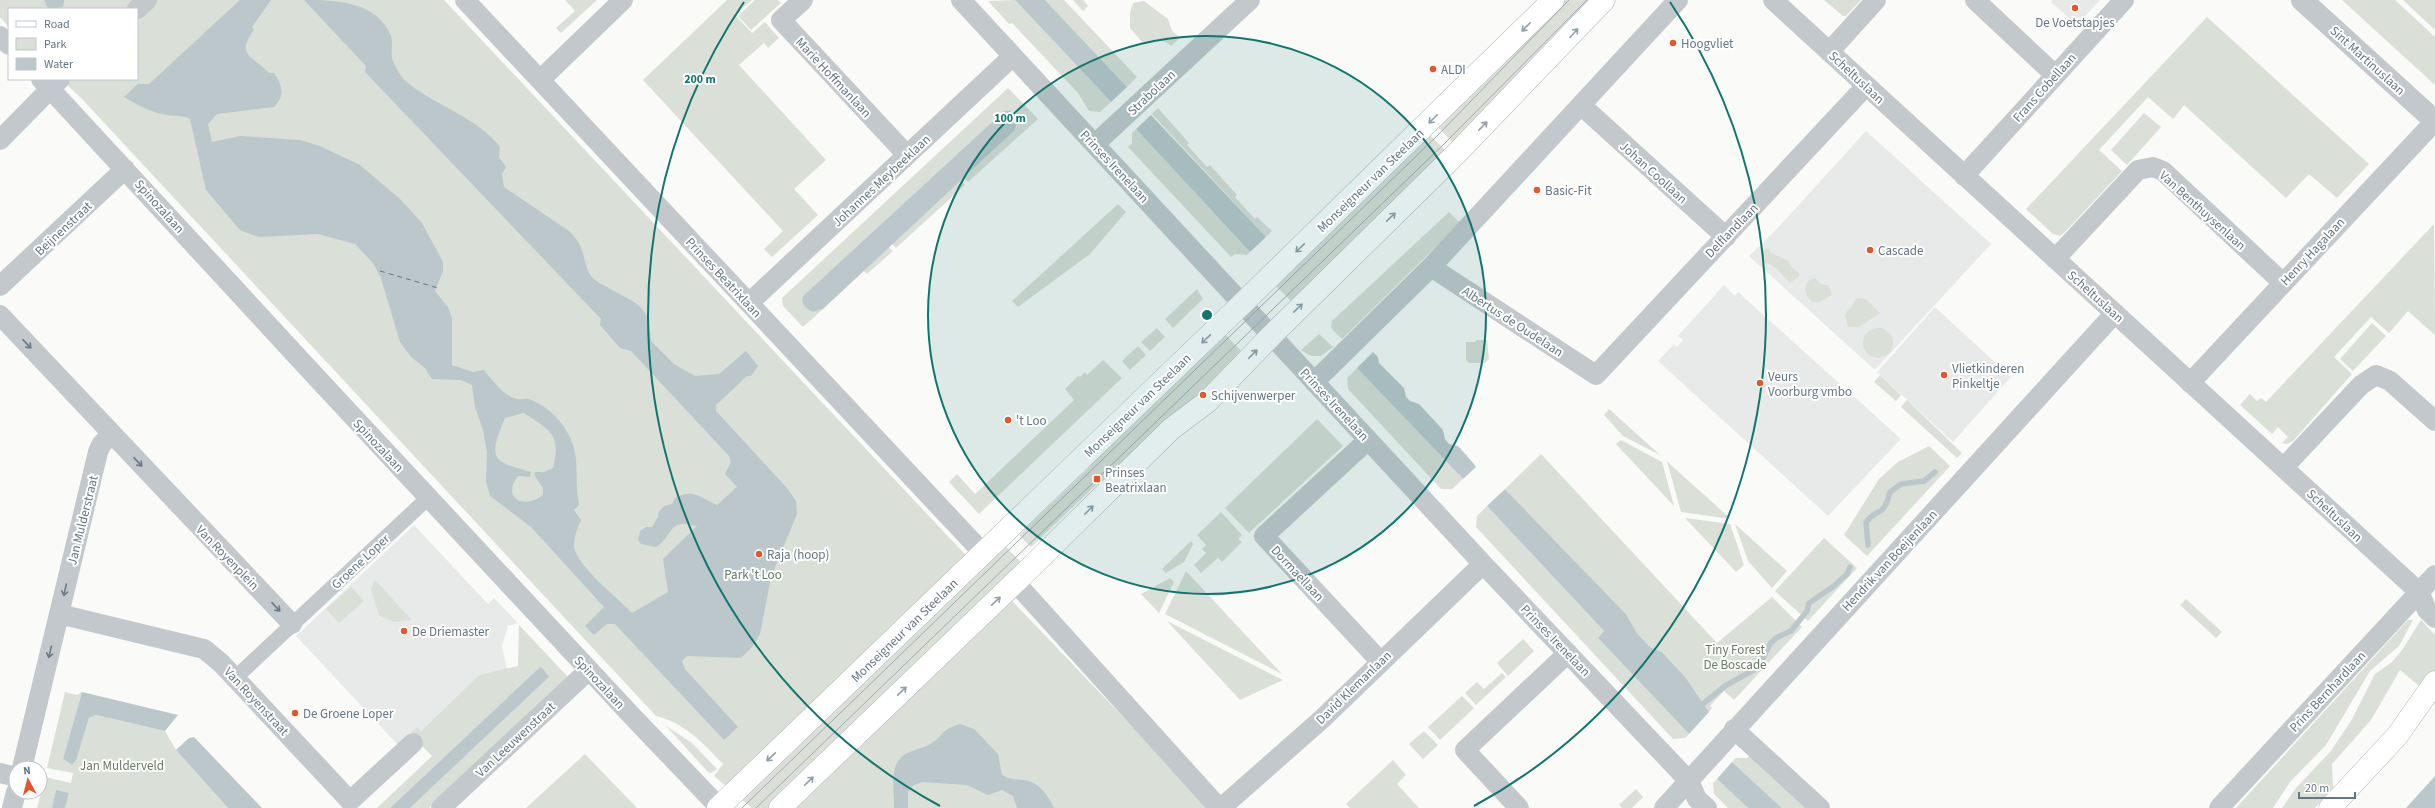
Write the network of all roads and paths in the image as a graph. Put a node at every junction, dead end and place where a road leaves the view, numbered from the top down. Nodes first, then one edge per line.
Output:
1 (146, 0) edge
2 (465, 0) edge
3 (623, 0) edge
4 (803, 0) edge
5 (961, 0) edge
6 (1250, 0) edge
7 (1553, 0) edge
8 (1604, 0) edge
9 (1678, 0) edge
10 (1773, 0) edge
11 (1876, 0) edge
12 (1975, 0) edge
13 (2124, 0) edge
14 (2302, 0) edge
15 (138, 8) edge
16 (0, 36) edge
17 (8, 44) edge
18 (1829, 52) junction
19 (1013, 56) junction
20 (2055, 75) junction
21 (540, 80) junction
22 (50, 82) edge
23 (1866, 86) junction
24 (1582, 106) junction
25 (2435, 121) edge
26 (0, 140) edge
27 (1095, 144) junction
28 (907, 155) junction
29 (125, 169) junction
30 (1964, 176) junction
31 (1726, 237) junction
32 (2055, 259) junction
33 (1431, 267) junction
34 (2283, 283) junction
35 (0, 286) edge
36 (749, 303) junction
37 (1244, 304) junction
38 (2115, 313) junction
39 (0, 315) edge
40 (1270, 336) junction
41 (1596, 375) joint
42 (1314, 382) junction
43 (2190, 383) junction
44 (2435, 421) edge
45 (111, 434) junction
46 (1368, 440) junction
47 (2284, 467) junction
48 (428, 498) junction
49 (983, 553) junction
50 (1483, 564) junction
51 (2435, 575) edge
52 (1015, 582) junction
53 (2427, 595) edge
54 (59, 614) junction
55 (2435, 618) edge
56 (292, 624) junction
57 (1568, 653) junction
58 (1380, 661) junction
59 (589, 670) junction
60 (235, 678) junction
61 (2435, 682) edge
62 (2435, 704) edge
63 (1734, 729) junction
64 (2396, 736) junction
65 (414, 743) dead end
66 (24, 760) edge
67 (1688, 781) junction
68 (441, 808) edge
69 (719, 808) edge
70 (780, 808) edge
71 (1220, 808) edge
72 (1519, 808) edge
73 (1664, 808) edge
74 (1707, 808) edge
75 (1820, 808) edge
76 (2219, 808) edge
77 (2330, 808) edge

1 - 15 street
2 - 21 street, Prinses Beatrixlaan
3 - 21 street
4 - 28 street, Marie Hoffmanlaan
5 - 19 street, Prinses Irenelaan
6 - 27 street, Strabolaan
7 -> 37 main road, Monseigneur van Steelaan
40 -> 8 main road
9 - 24 street
10 - 18 street, Scheltuslaan
11 - 18 street
12 - 20 street
13 - 20 street, Frans Cobellaan
14 - 25 street, Sint Martinuslaan
16 - 17 street
18 - 23 street, Scheltuslaan
19 - 27 street, Prinses Irenelaan
19 - 28 street, Johannes Meybeeklaan
20 - 30 street, Frans Cobellaan
21 - 36 street, Prinses Beatrixlaan
22 - 26 street
22 - 29 street, Spinozalaan
23 - 30 street, Scheltuslaan
23 - 31 street, Delflandlaan
24 - 31 street, Johan Coollaan
24 - 33 street
25 - 34 street, Henry Hagalaan
27 - 37 street, Prinses Irenelaan
28 - 36 street, Johannes Meybeeklaan
29 - 35 street, Beijnenstraat
29 - 48 street, Spinozalaan
30 - 32 street, Scheltuslaan
31 - 41 street, Delflandlaan
32 - 34 street, Van Benthuysenlaan
32 - 38 street, Scheltuslaan
33 - 41 street, Albertus de Oudelaan
33 - 42 street
34 - 43 street, Henry Hagalaan
36 - 49 street, Prinses Beatrixlaan
37 - 40 street, Prinses Irenelaan
37 -> 49 main road, Monseigneur van Steelaan
38 - 43 street, Scheltuslaan
38 - 63 street, Hendrik van Boeijenlaan
39 -> 45 street
40 - 42 street, Prinses Irenelaan
52 -> 40 main road
42 - 46 street, Prinses Irenelaan
43 - 47 street, Scheltuslaan
44 - 47 street
45 -> 54 street, Jan Mulderstraat
45 -> 56 street, Van Royenplein
46 - 50 street, Prinses Irenelaan
46 - 58 street, Dormaellaan
47 - 53 street, Scheltuslaan
48 - 56 street, Groene Loper
48 - 59 street, Spinozalaan
49 -> 69 main road, Monseigneur van Steelaan
50 - 57 street, Prinses Irenelaan
50 - 58 street, David Klemanlaan
51 - 53 street, Prins Bernhardlaan
70 -> 52 main road
52 - 71 street
53 - 55 street, Scheltuslaan
53 - 76 street, Prins Bernhardlaan
54 - 60 street, Van Royenstraat
54 -> 66 street, Jan Mulderstraat
56 - 60 street
57 - 67 street, Prinses Irenelaan
57 - 72 street
58 - 71 street, David Klemanlaan
59 - 68 street, Van Leeuwenstraat
59 - 69 street, Spinozalaan
60 - 65 street, Van Royenstraat
61 - 64 main road
62 - 64 main road
63 - 67 street, Hendrik van Boeijenlaan
63 - 75 street
64 - 77 main road
67 - 73 street, Hendrik van Boeijenlaan
67 - 74 street, Prinses Irenelaan

